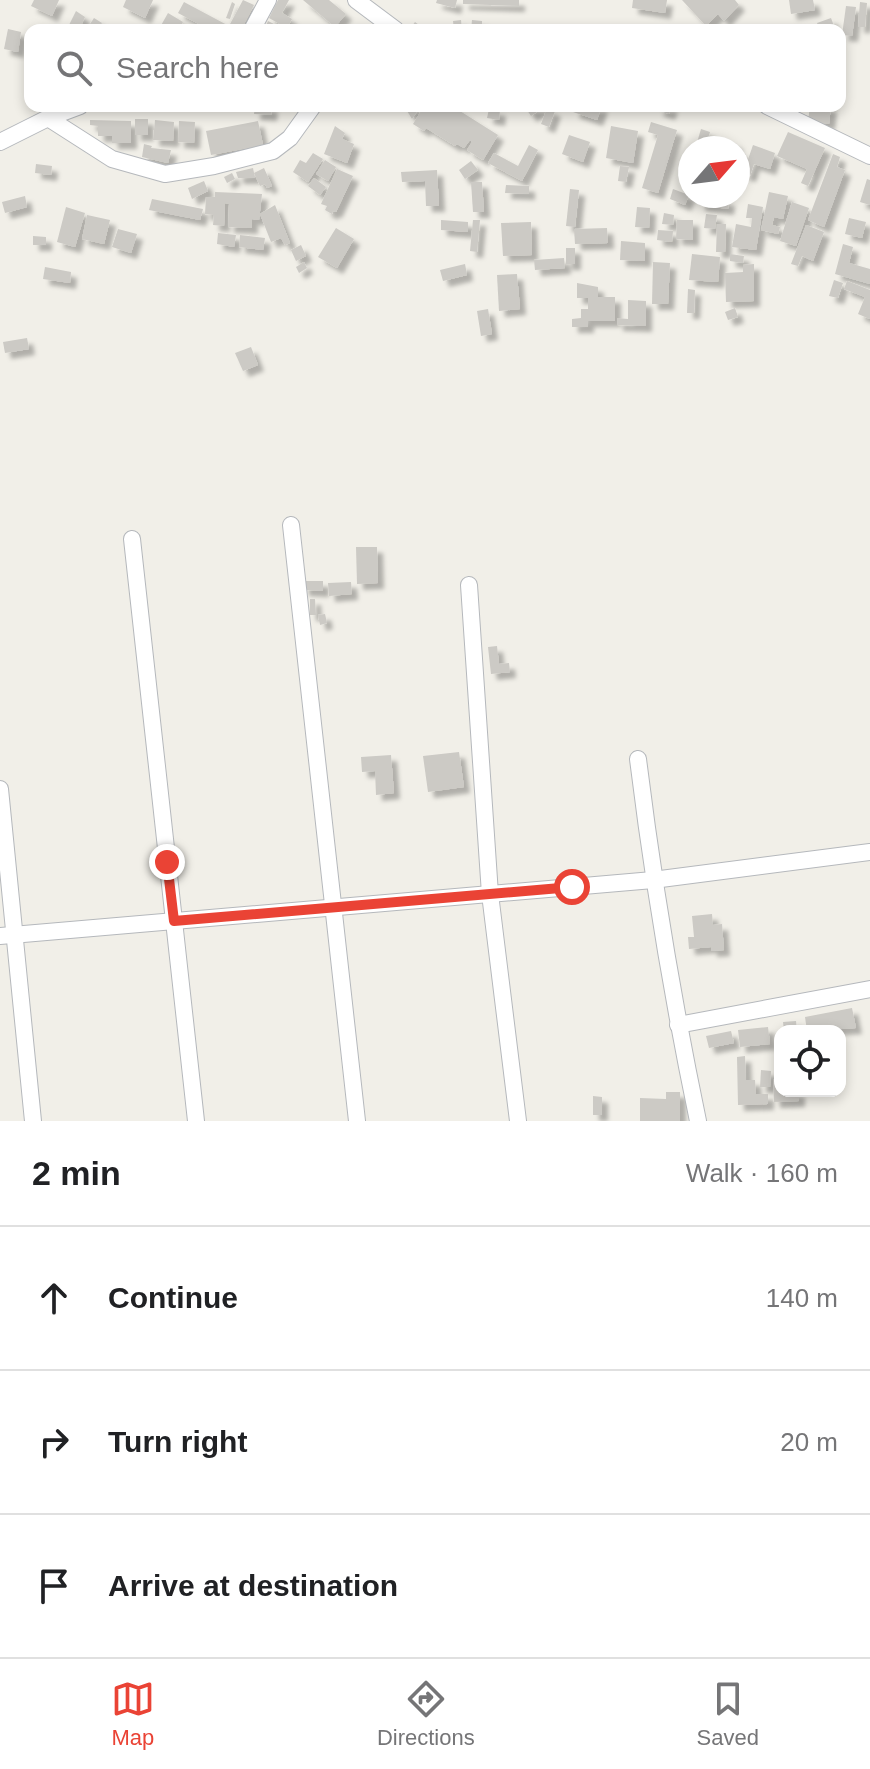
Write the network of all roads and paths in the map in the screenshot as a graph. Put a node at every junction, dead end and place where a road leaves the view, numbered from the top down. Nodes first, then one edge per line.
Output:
1 (268, 0) edge
2 (356, 0) edge
3 (255, 24) edge
4 (386, 24) edge
5 (64, 112) edge
6 (309, 112) edge
7 (779, 112) edge
8 (48, 118) junction
9 (0, 142) edge
10 (870, 156) edge
11 (291, 525) dead end
12 (132, 539) dead end
13 (469, 585) dead end
14 (638, 759) dead end
15 (0, 789) edge
16 (870, 852) edge
17 (653, 880) junction
18 (490, 894) junction
19 (333, 907) junction
20 (174, 921) junction
21 (7, 935) edge
22 (870, 989) edge
23 (678, 1025) junction
24 (33, 1121) edge
25 (196, 1121) edge
26 (357, 1121) edge
27 (518, 1121) edge
28 (698, 1121) edge

1 - 3 street
2 - 4 street
5 - 8 street
6 - 8 street
7 - 10 street
8 - 9 street
11 - 19 street
12 - 20 street
13 - 18 street
14 - 17 street
15 - 21 street
16 - 17 street
17 - 18 street
17 - 23 street
18 - 19 street
18 - 27 street
19 - 20 street
19 - 26 street
20 - 21 street
20 - 25 street
21 - 24 street
22 - 23 street
23 - 28 street

